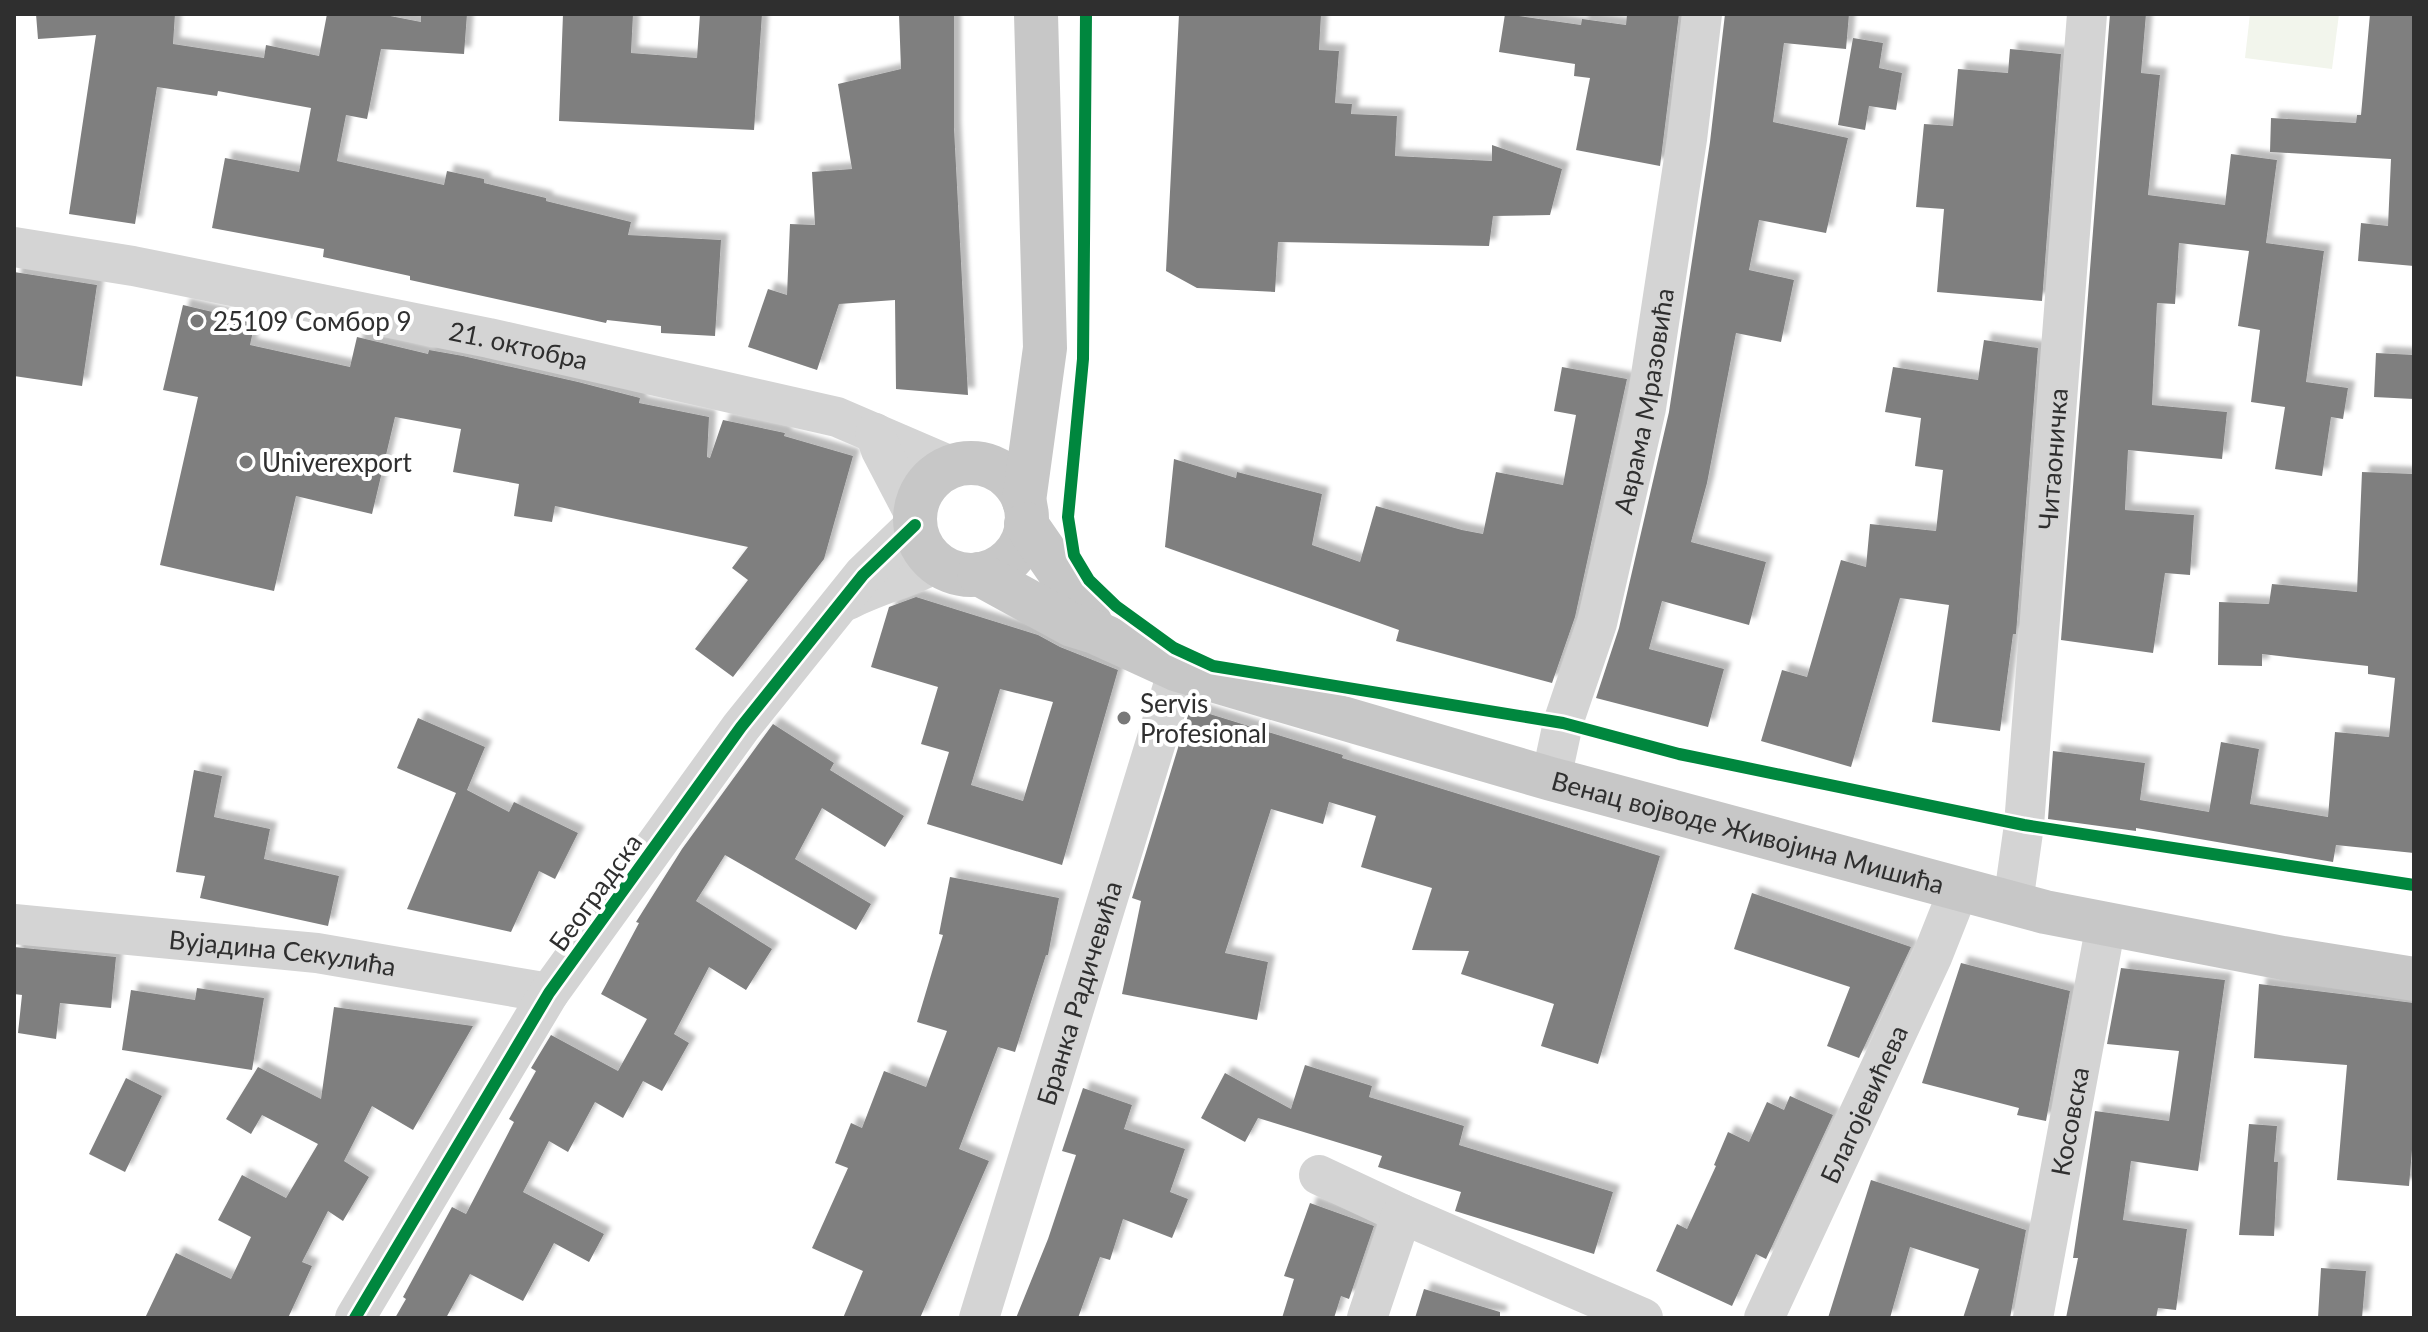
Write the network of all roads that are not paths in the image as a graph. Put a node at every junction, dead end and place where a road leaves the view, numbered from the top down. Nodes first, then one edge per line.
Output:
1 (1036, 14) edge
2 (1702, 14) edge
3 (2087, 14) edge
4 (14, 247) edge
5 (1036, 406) junction
6 (875, 433) junction
7 (957, 465) junction
8 (1025, 512) junction
9 (915, 520) junction
10 (936, 563) junction
11 (979, 574) junction
12 (838, 605) junction
13 (1095, 632) junction
14 (1178, 670) junction
15 (1551, 779) junction
16 (1959, 889) junction
17 (2013, 903) junction
18 (14, 924) edge
19 (2106, 924) junction
20 (2414, 979) edge
21 (549, 993) junction
22 (1319, 1175) dead end
23 (1402, 1214) junction
24 (355, 1318) edge
25 (979, 1318) edge
26 (1367, 1318) edge
27 (1643, 1318) edge
28 (1764, 1318) edge
29 (2033, 1318) edge

1 - 5 main road
2 - 15 street, Аврама Мразовића
3 - 17 street, Читаоничка
4 - 6 street, 21. октобра
5 - 7 main road
5 - 8 main road
6 - 7 street, 21. октобра
6 - 9 street
7 - 8 main road
7 - 9 main road
8 - 11 main road
8 - 13 main road
9 - 10 main road
9 - 12 street, Београдска
10 - 11 main road
10 - 12 street, Београдска
11 - 13 main road, Венац војводе Живојина Мишића
12 - 21 street, Београдска
13 - 14 main road, Венац војводе Живојина Мишића
14 - 15 main road, Венац војводе Живојина Мишића
14 - 25 street, Бранка Радичевића
15 - 16 main road, Венац војводе Живојина Мишића
16 - 17 main road, Венац војводе Живојина Мишића
16 - 28 street, Благојевићева
17 - 19 main road, Венац војводе Живојина Мишића
18 - 21 street, Вујадина Секулића
19 - 20 main road, Венац војводе Живојина Мишића
19 - 29 street, Косовска
21 - 24 street, Београдска
22 - 23 street
23 - 26 street
23 - 27 street

